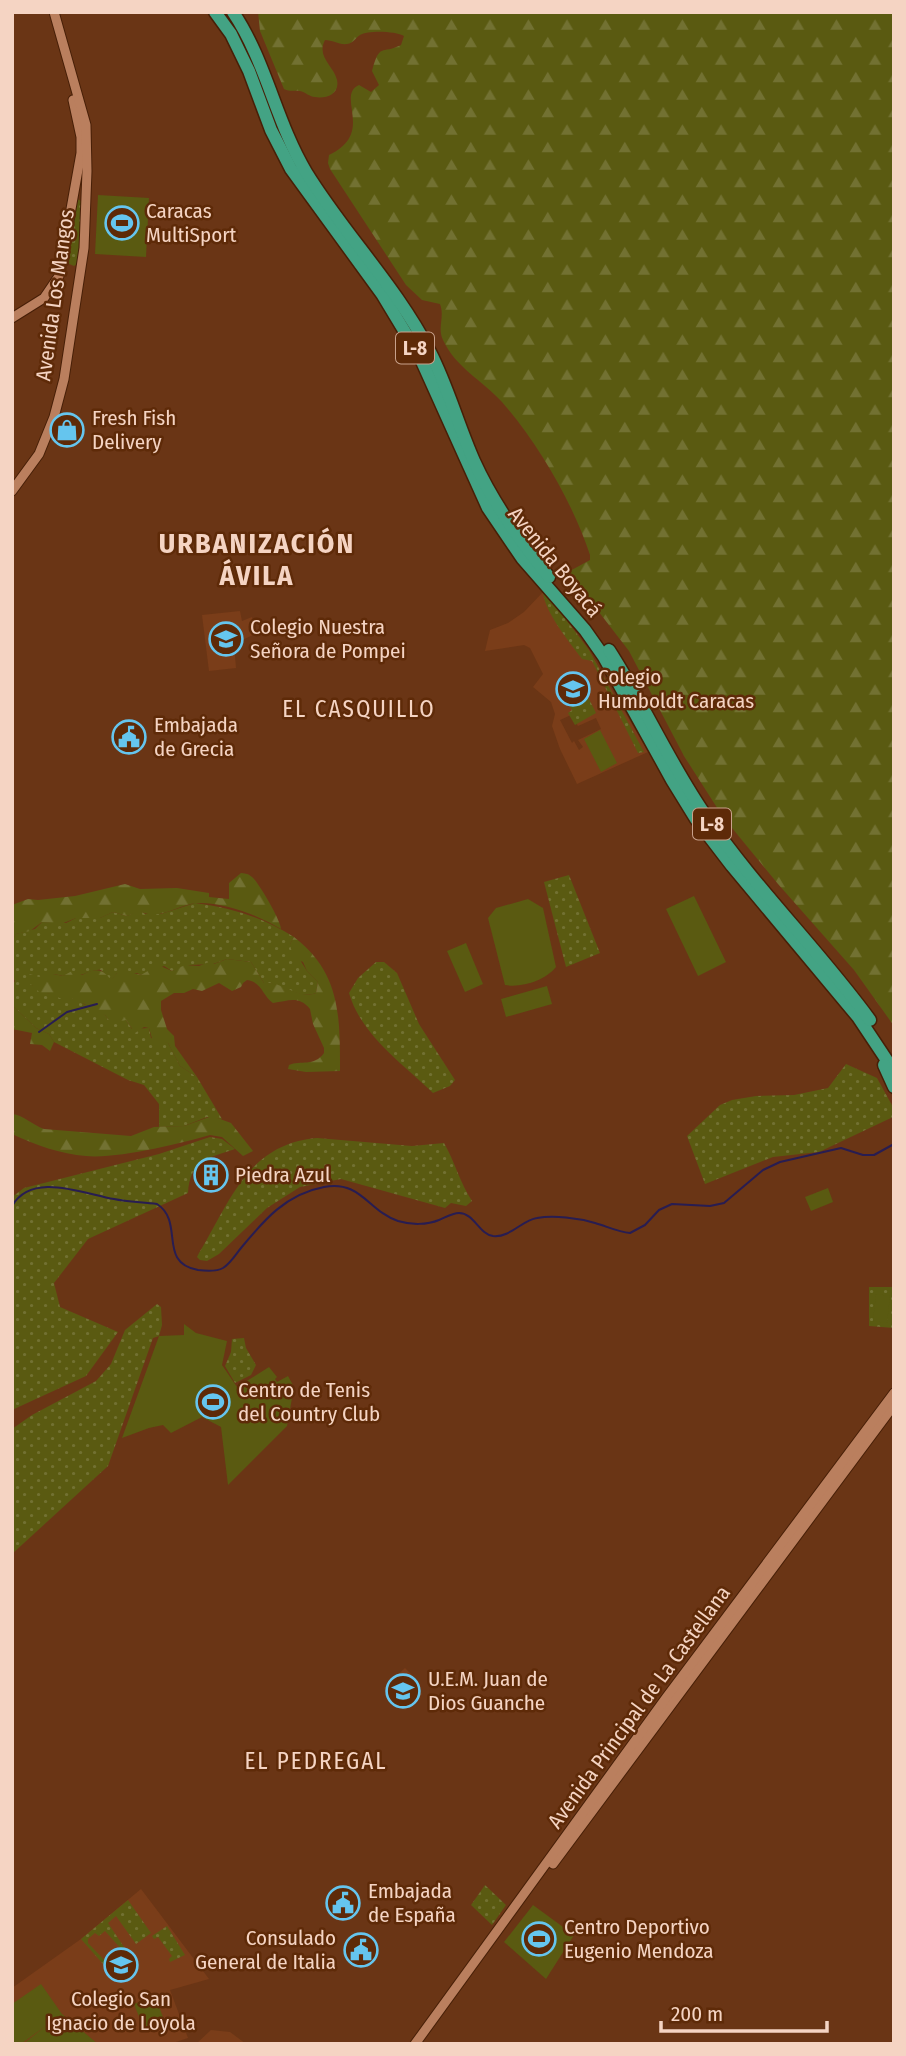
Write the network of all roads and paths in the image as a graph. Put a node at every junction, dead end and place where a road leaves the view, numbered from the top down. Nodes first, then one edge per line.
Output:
1 (49, 12) edge
2 (54, 12) edge
3 (233, 12) edge
4 (215, 13) edge
5 (71, 200) junction
6 (86, 203) junction
7 (62, 261) junction
8 (82, 264) junction
9 (59, 276) junction
10 (79, 285) junction
11 (12, 318) edge
12 (12, 491) edge
13 (889, 1053) edge
14 (894, 1071) edge
15 (894, 1087) edge
16 (894, 1393) edge
17 (894, 1405) edge
18 (415, 2044) edge
19 (423, 2044) edge

1 - 5 street
2 - 6 street, Avenida Los Mangos
3 - 13 highway, Avenida Boyacá / L-8
4 - 13 highway, Avenida Boyacá / L-8
5 - 6 street
5 - 7 street
6 - 8 street, Avenida Los Mangos
7 - 8 street
7 - 9 street
8 - 10 street, Avenida Los Mangos
9 - 10 street
9 - 11 street
10 - 12 street, Avenida Los Mangos
13 - 14 highway, Avenida Boyacá / L-8
13 - 15 highway
16 - 18 street, Avenida Principal de La Castellana
17 - 19 street, Avenida Principal de La Castellana

